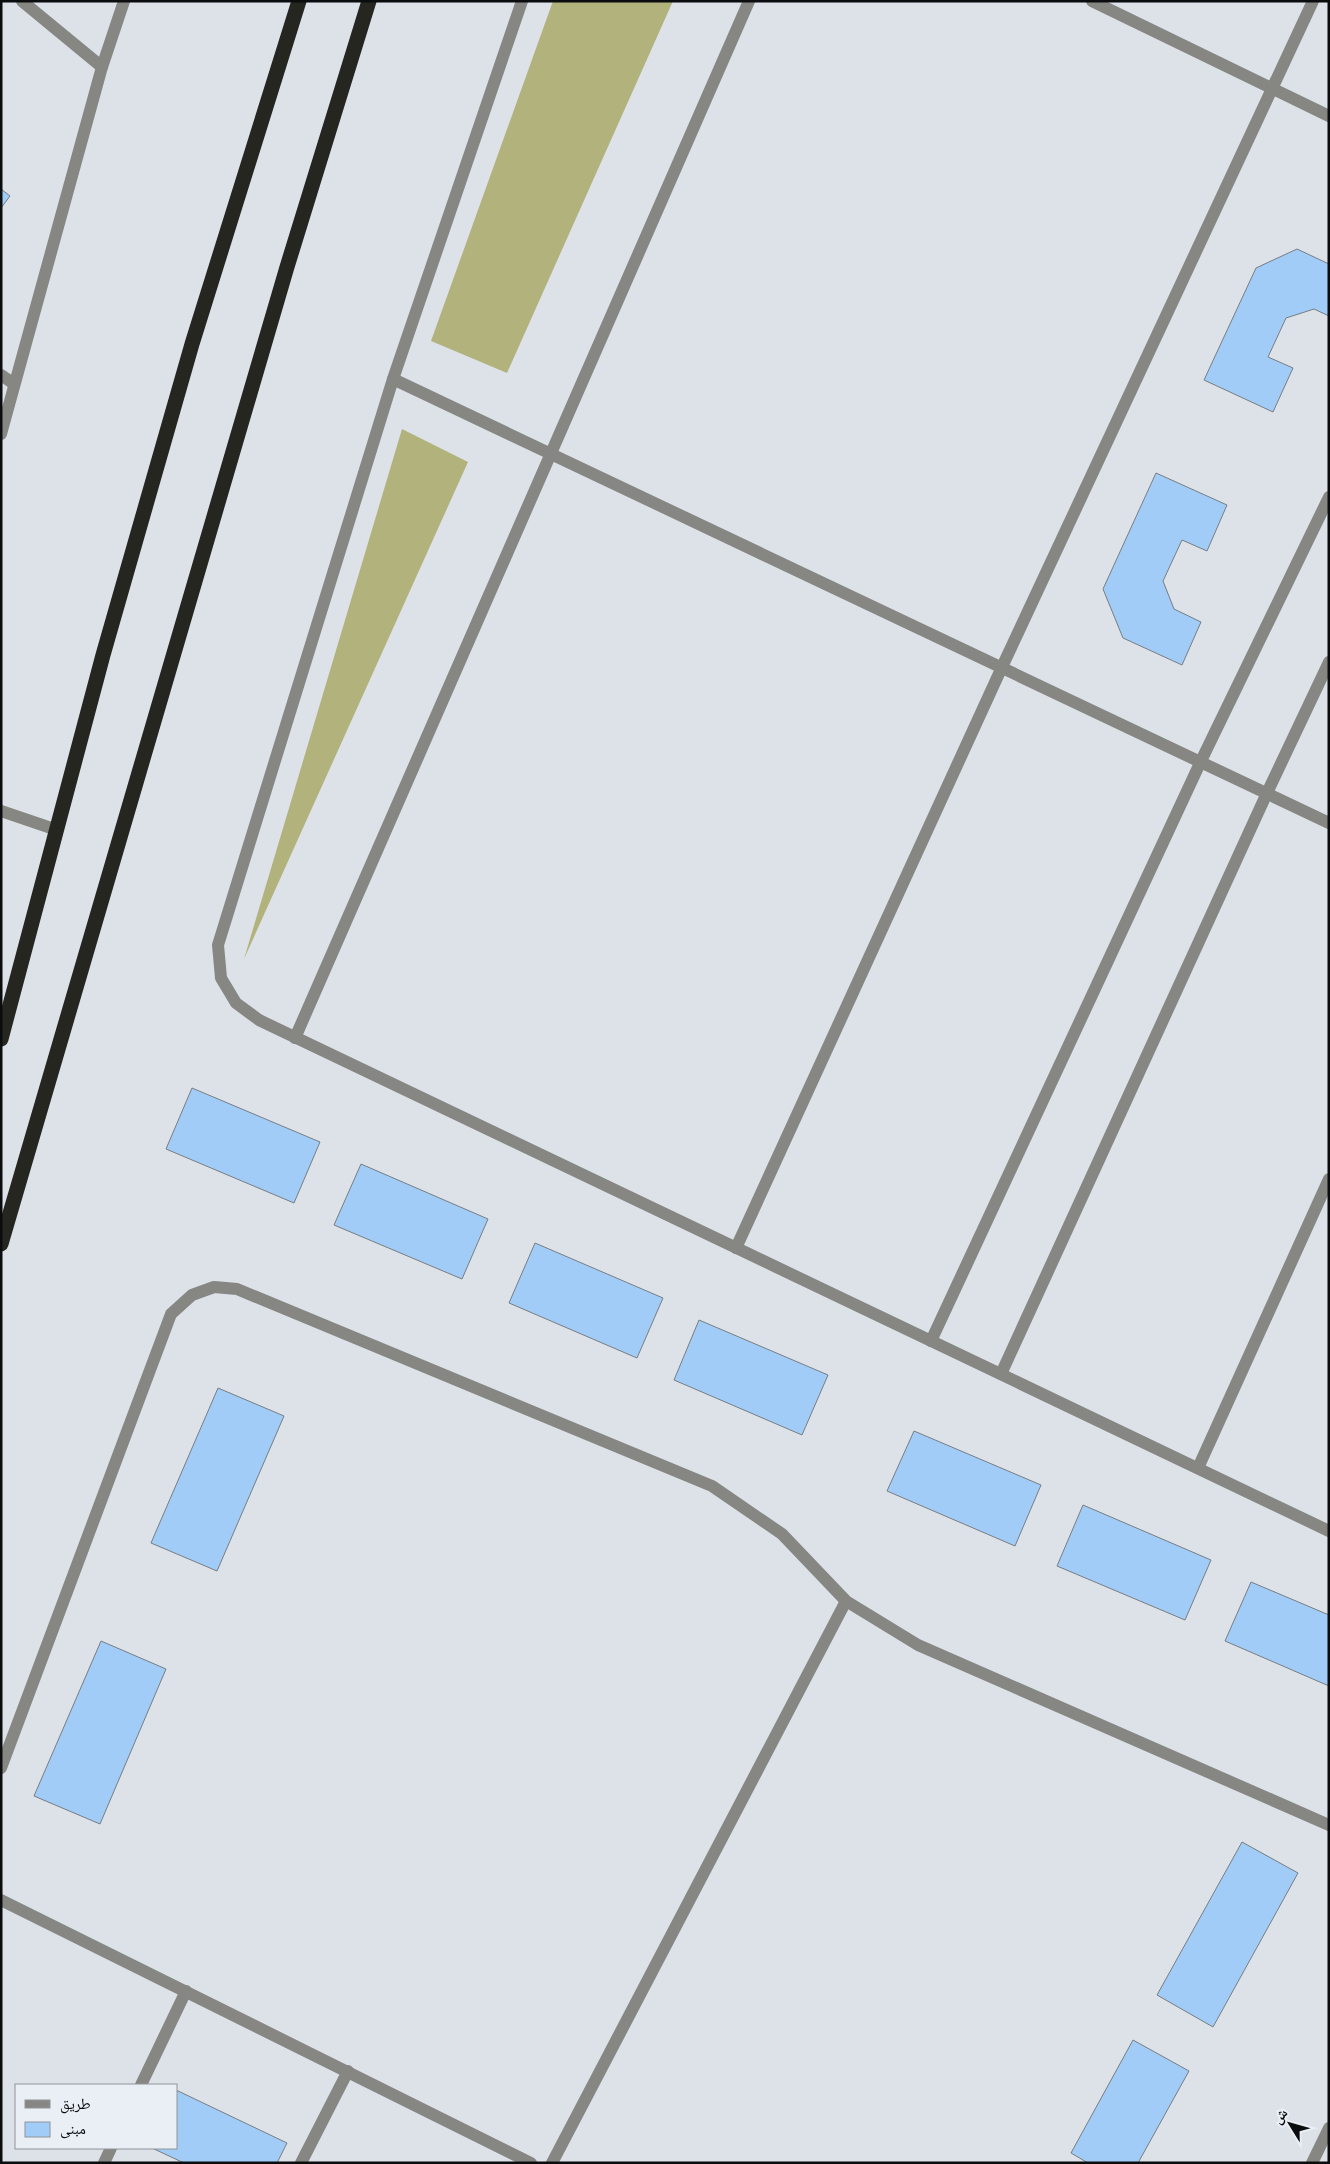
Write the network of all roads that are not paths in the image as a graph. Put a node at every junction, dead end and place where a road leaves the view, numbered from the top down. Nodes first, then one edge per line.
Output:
1 (22, 1) edge
2 (124, 1) edge
3 (299, 1) edge
4 (369, 1) edge
5 (522, 1) edge
6 (750, 1) edge
7 (1092, 1) edge
8 (1313, 1) edge
9 (102, 67) junction
10 (1271, 88) junction
11 (1329, 116) edge
12 (1, 375) edge
13 (392, 379) junction
14 (14, 384) junction
15 (1, 434) edge
16 (551, 454) junction
17 (1329, 497) edge
18 (1329, 662) edge
19 (1002, 668) junction
20 (1201, 762) junction
21 (1267, 793) junction
22 (1, 811) edge
23 (1329, 823) edge
24 (57, 830) junction
25 (295, 1038) junction
26 (1, 1039) edge
27 (1329, 1179) edge
28 (1, 1244) edge
29 (736, 1248) junction
30 (932, 1341) junction
31 (1001, 1374) junction
32 (1198, 1468) junction
33 (1329, 1531) edge
34 (846, 1601) junction
35 (1, 1768) edge
36 (1329, 1825) edge
37 (1, 1900) edge
38 (186, 1991) junction
39 (348, 2071) junction
40 (141, 2084) edge
41 (1329, 2128) edge
42 (111, 2149) edge
43 (104, 2163) edge
44 (301, 2163) edge
45 (531, 2163) edge
46 (552, 2163) edge
47 (1312, 2163) edge

1 - 9 street
2 - 9 street
3 - 24 highway
4 - 28 highway
5 - 13 street
6 - 16 street
7 - 10 street
8 - 10 street
9 - 14 street
10 - 11 street
10 - 19 street
12 - 14 street
13 - 16 street
13 - 25 street
14 - 15 street
16 - 19 street
16 - 25 street
17 - 20 street
18 - 21 street
19 - 20 street
19 - 29 street
20 - 21 street
20 - 30 street
21 - 23 street
21 - 31 street
22 - 24 street
24 - 26 highway
25 - 29 street
27 - 32 street
29 - 30 street
30 - 31 street
31 - 32 street
32 - 33 street
34 - 35 street
34 - 36 street
34 - 46 street
37 - 38 street
38 - 39 street
38 - 40 street
39 - 44 street
39 - 45 street
41 - 47 street
42 - 43 street

